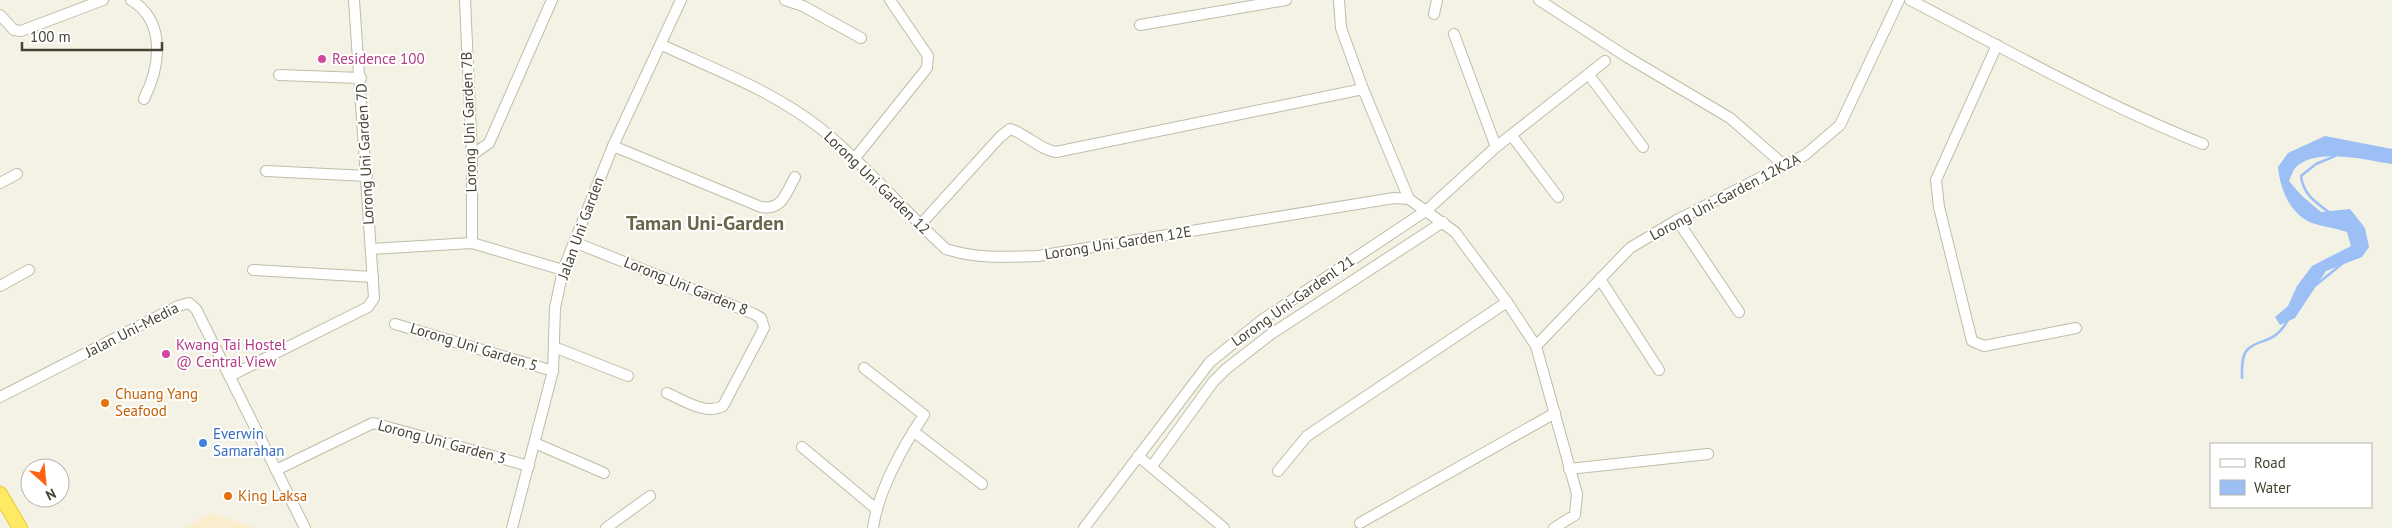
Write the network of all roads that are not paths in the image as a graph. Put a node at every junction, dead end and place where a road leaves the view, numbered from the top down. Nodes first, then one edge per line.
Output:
1 (103, 0) edge
2 (131, 0) edge
3 (354, 0) edge
4 (465, 0) edge
5 (552, 0) edge
6 (681, 0) edge
7 (785, 0) edge
8 (890, 0) edge
9 (1286, 0) edge
10 (1339, 0) edge
11 (1437, 0) edge
12 (1538, 0) edge
13 (1900, 0) edge
14 (1910, 0) edge
15 (1434, 14) dead end
16 (0, 16) edge
17 (1140, 25) dead end
18 (1454, 34) dead end
19 (861, 38) dead end
20 (662, 45) junction
21 (1997, 45) junction
22 (1605, 61) dead end
23 (279, 75) dead end
24 (1589, 75) junction
25 (361, 78) junction
26 (1363, 89) junction
27 (144, 99) dead end
28 (1512, 136) junction
29 (2203, 144) dead end
30 (613, 146) junction
31 (1496, 147) junction
32 (1644, 147) dead end
33 (472, 155) junction
34 (855, 158) junction
35 (1785, 166) junction
36 (266, 171) dead end
37 (17, 174) dead end
38 (367, 176) junction
39 (795, 177) dead end
40 (0, 183) edge
41 (1558, 198) dead end
42 (1409, 200) junction
43 (1427, 210) junction
44 (1677, 220) junction
45 (1443, 222) junction
46 (921, 224) junction
47 (574, 242) junction
48 (472, 243) junction
49 (371, 249) junction
50 (959, 254) joint
51 (29, 270) dead end
52 (253, 270) dead end
53 (563, 270) junction
54 (373, 277) junction
55 (1600, 279) junction
56 (0, 286) edge
57 (1507, 302) junction
58 (1739, 312) dead end
59 (1262, 320) junction
60 (395, 324) dead end
61 (2076, 328) dead end
62 (1271, 334) junction
63 (1536, 346) junction
64 (554, 347) junction
65 (864, 368) dead end
66 (1659, 370) dead end
67 (553, 371) junction
68 (230, 376) junction
69 (628, 376) dead end
70 (1, 393) edge
71 (667, 394) dead end
72 (1555, 414) junction
73 (913, 431) junction
74 (535, 443) junction
75 (802, 446) dead end
76 (1708, 454) dead end
77 (1138, 456) junction
78 (529, 466) junction
79 (1152, 466) junction
80 (1569, 469) junction
81 (276, 470) junction
82 (1278, 471) dead end
83 (604, 473) dead end
84 (982, 484) dead end
85 (0, 494) edge
86 (650, 496) dead end
87 (875, 508) junction
88 (1360, 523) dead end
89 (516, 527) edge
90 (20, 528) edge
91 (305, 528) edge
92 (606, 528) edge
93 (873, 528) edge
94 (1084, 528) edge
95 (1224, 528) edge
96 (1554, 528) edge

1 - 16 street
2 - 27 street
3 - 25 street, Lorong Uni Garden 7D
4 - 33 street, Lorong Uni Garden 7B
5 - 33 street
6 - 20 street, Jalan Uni Garden
7 - 19 street
8 - 34 street
9 - 17 street
10 - 26 street
11 - 15 street
12 - 35 street
13 - 35 street, Lorong Uni-Garden 12K2A
14 - 21 street
18 - 31 street
20 - 30 street, Jalan Uni Garden
20 - 34 street, Lorong Uni Garden 12
21 - 29 street
21 - 61 street
22 - 24 street, Lorong Uni-Gardenl 21
23 - 25 street
24 - 28 street, Lorong Uni-Gardenl 21
24 - 32 street
25 - 38 street, Lorong Uni Garden 7D
26 - 42 street
26 - 46 street
28 - 31 street, Lorong Uni-Gardenl 21
28 - 41 street
30 - 39 street
30 - 47 street, Jalan Uni Garden
31 - 43 street, Lorong Uni-Gardenl 21
33 - 48 street, Lorong Uni Garden 7B
34 - 46 street, Lorong Uni Garden 12
35 - 44 street, Lorong Uni-Garden 12K2A
36 - 38 street
37 - 40 street
38 - 49 street, Lorong Uni Garden 7D
42 - 43 street
42 - 50 street, Lorong Uni Garden 12E
43 - 45 street
43 - 59 street, Lorong Uni-Gardenl 21
44 - 55 street, Lorong Uni-Garden 12K2A
44 - 58 street
45 - 57 street
45 - 62 street
46 - 50 street, Lorong Uni Garden 12
47 - 53 street, Jalan Uni Garden
47 - 71 street, Lorong Uni Garden 8
48 - 49 street
48 - 53 street
49 - 54 street, Lorong Uni Garden 7D
51 - 56 street
52 - 54 street
53 - 64 street, Jalan Uni Garden
54 - 68 street, Lorong Uni Garden 7D
55 - 63 street, Lorong Uni-Garden 12K2A
55 - 66 street
57 - 63 street
57 - 82 street
59 - 62 street
59 - 77 street, Lorong Uni-Gardenl 21
60 - 67 street, Lorong Uni Garden 5
62 - 79 street
63 - 72 street
64 - 67 street, Jalan Uni Garden
64 - 69 street
65 - 73 street
67 - 74 street, Jalan Uni Garden
68 - 70 street, Jalan Uni-Media
68 - 81 street
72 - 80 street
72 - 88 street
73 - 84 street
73 - 87 street
74 - 78 street, Jalan Uni Garden
74 - 83 street
75 - 87 street
76 - 80 street
77 - 79 street
77 - 94 street, Lorong Uni-Gardenl 21
78 - 81 street, Lorong Uni Garden 3
78 - 89 street, Jalan Uni Garden
79 - 95 street
80 - 96 street
81 - 91 street
85 - 90 highway
86 - 92 street
87 - 93 street

